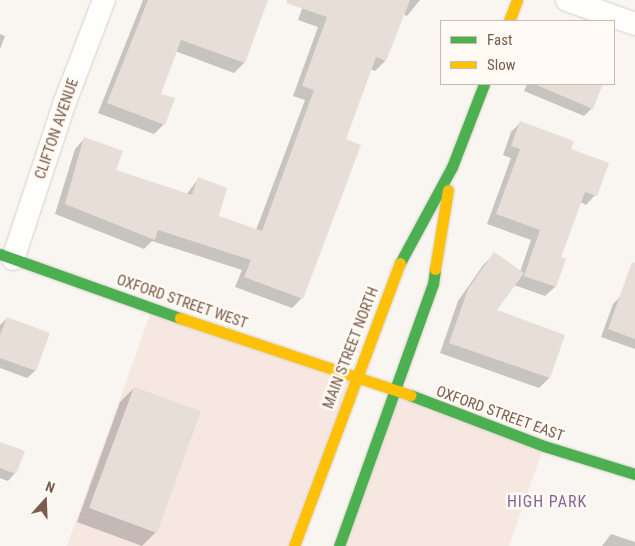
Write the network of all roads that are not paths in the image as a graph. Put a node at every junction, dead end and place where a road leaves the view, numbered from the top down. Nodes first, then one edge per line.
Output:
1 (104, 0) edge
2 (517, 0) edge
3 (567, 0) edge
4 (509, 20) edge
5 (635, 24) edge
6 (484, 85) edge
7 (452, 167) junction
8 (7, 256) edge
9 (356, 375) junction
10 (396, 392) junction
11 (635, 474) edge
12 (294, 546) edge
13 (339, 546) edge

1 - 8 street, CLIFTON AVENUE
2 - 4 main road
3 - 5 street
6 - 7 main road, MAIN STREET NORTH
7 - 9 main road, MAIN STREET NORTH
7 - 10 main road, MAIN STREET NORTH
8 - 9 main road, OXFORD STREET WEST
9 - 10 main road, OXFORD STREET EAST
9 - 12 main road, MAIN STREET NORTH
10 - 11 main road, OXFORD STREET EAST
10 - 13 main road, MAIN STREET NORTH

